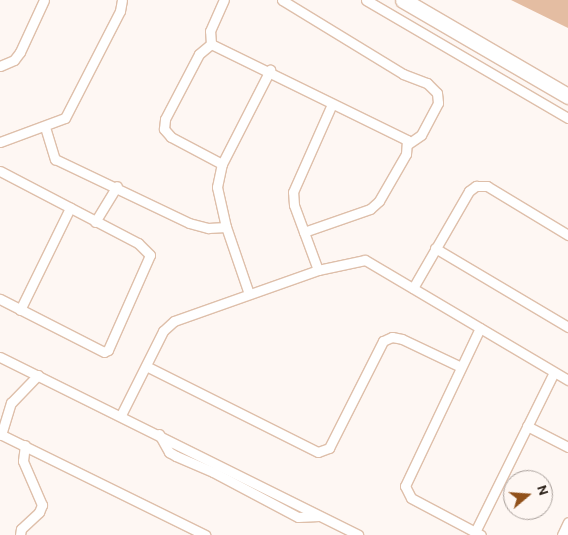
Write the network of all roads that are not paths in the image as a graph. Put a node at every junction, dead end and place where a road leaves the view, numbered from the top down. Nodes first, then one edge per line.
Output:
1 (44, 0) edge
2 (122, 0) edge
3 (224, 0) edge
4 (282, 0) edge
5 (366, 0) edge
6 (403, 0) edge
7 (211, 44) junction
8 (0, 66) edge
9 (270, 70) junction
10 (568, 96) edge
11 (332, 104) junction
12 (568, 118) edge
13 (45, 127) junction
14 (0, 142) edge
15 (408, 144) junction
16 (222, 164) junction
17 (0, 171) edge
18 (117, 186) junction
19 (70, 208) junction
20 (95, 222) junction
21 (226, 227) junction
22 (304, 232) junction
23 (568, 236) edge
24 (435, 248) junction
25 (318, 270) junction
26 (413, 288) junction
27 (249, 294) junction
28 (0, 299) edge
29 (20, 310) junction
30 (480, 328) junction
31 (568, 328) edge
32 (0, 357) edge
33 (146, 366) junction
34 (461, 367) junction
35 (554, 372) junction
36 (38, 376) junction
37 (568, 380) edge
38 (121, 415) junction
39 (527, 426) junction
40 (159, 434) junction
41 (1, 435) edge
42 (26, 445) junction
43 (568, 447) edge
44 (263, 487) junction
45 (257, 496) junction
46 (319, 516) junction
47 (568, 522) edge
48 (347, 533) edge
49 (478, 534) edge
50 (20, 535) edge
51 (205, 535) edge
52 (358, 535) edge
53 (562, 535) edge

1 - 8 street
2 - 13 street
3 - 7 street
4 - 15 street
5 - 12 street
6 - 10 highway
7 - 9 street
7 - 16 street
9 - 11 street
9 - 16 street
11 - 15 street
11 - 22 street
13 - 14 street
13 - 18 street
15 - 22 street
16 - 21 street
17 - 19 street
18 - 20 street
18 - 21 street
19 - 20 street
19 - 29 street
20 - 29 street
21 - 27 street
22 - 25 street
23 - 24 street
24 - 26 street
24 - 31 street
25 - 26 street
25 - 27 street
26 - 30 street
27 - 33 street
28 - 29 street
30 - 34 street
30 - 35 street
32 - 36 street
33 - 34 street
33 - 38 street
34 - 49 street
35 - 37 street
35 - 39 street
36 - 38 street
36 - 41 street
38 - 40 street
39 - 43 street
39 - 49 street
40 - 44 street
40 - 45 street
41 - 42 street
42 - 50 street
42 - 51 street
44 - 45 street
44 - 46 street
45 - 46 street
46 - 48 street
47 - 53 street
48 - 52 street

